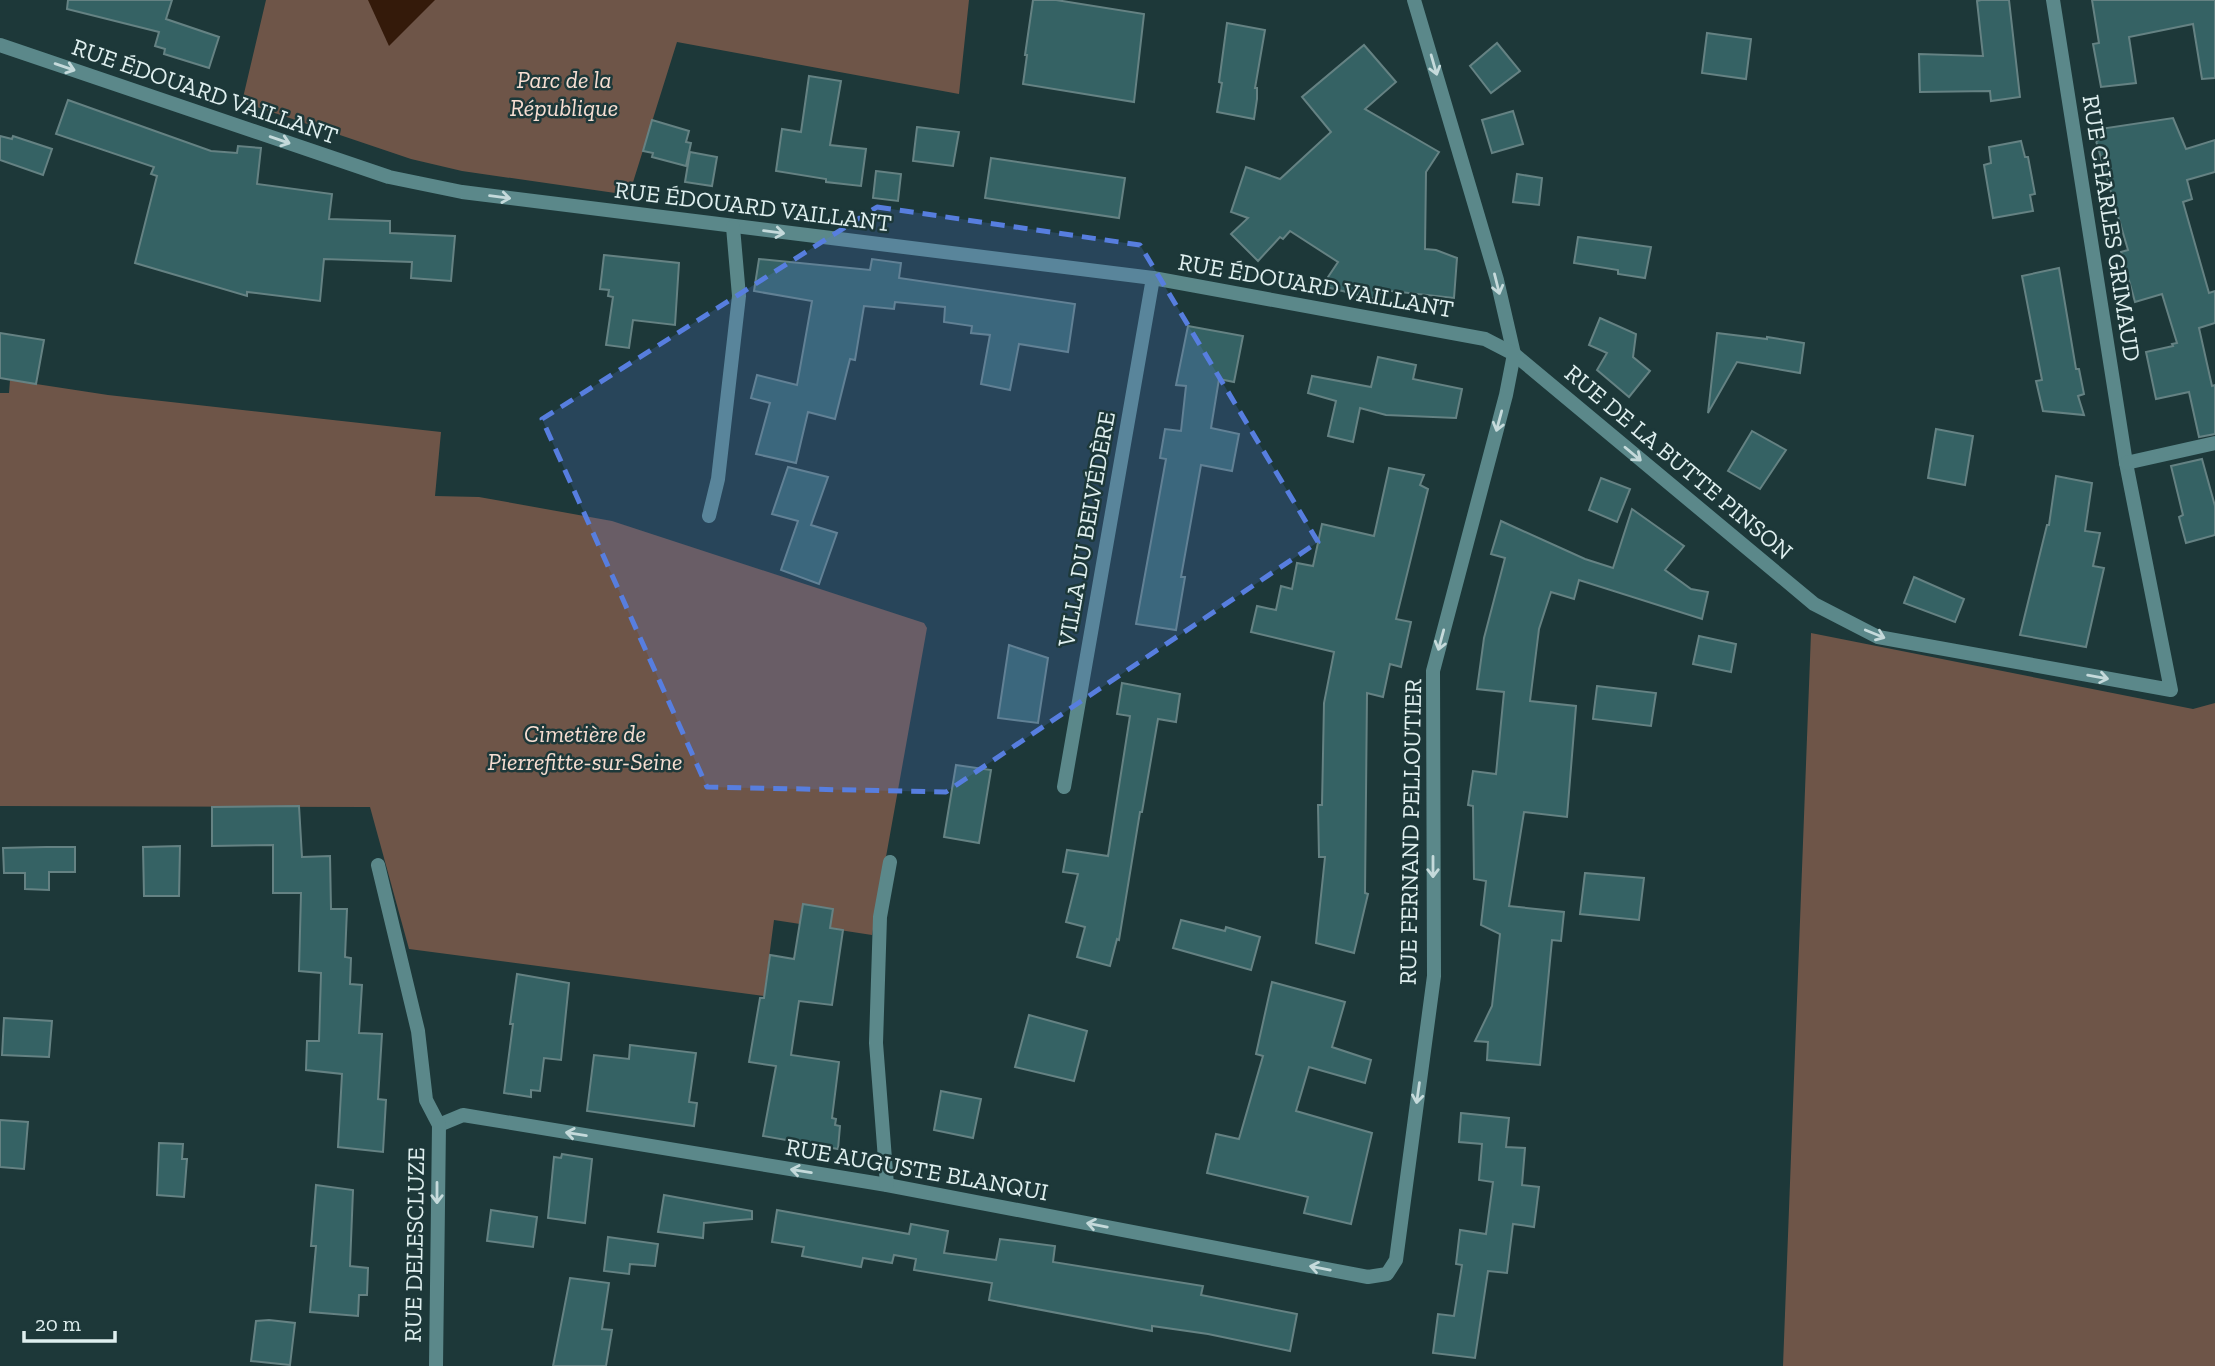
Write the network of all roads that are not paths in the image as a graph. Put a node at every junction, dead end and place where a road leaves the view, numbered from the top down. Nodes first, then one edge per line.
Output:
1 (1414, 0) edge
2 (2053, 0) edge
3 (0, 45) edge
4 (733, 227) junction
5 (1153, 278) junction
6 (1514, 354) junction
7 (2215, 443) edge
8 (2126, 463) junction
9 (709, 516) dead end
10 (2171, 690) joint
11 (1064, 787) dead end
12 (890, 862) dead end
13 (378, 865) dead end
14 (439, 1125) junction
15 (887, 1185) junction
16 (1387, 1274) joint
17 (436, 1366) edge

1 -> 6 street
2 - 8 street, RUE CHARLES GRIMAUD
3 -> 4 street, RUE ÉDOUARD VAILLANT
4 -> 5 street, RUE ÉDOUARD VAILLANT
4 - 9 street
5 - 6 street, RUE ÉDOUARD VAILLANT
5 - 11 street, VILLA DU BELVÉDÈRE
6 -> 10 street, RUE DE LA BUTTE PINSON
6 -> 16 street, RUE FERNAND PELLOUTIER
7 - 8 street
8 - 10 street, RUE CHARLES GRIMAUD
12 - 15 street
13 - 14 street
15 -> 14 street, RUE AUGUSTE BLANQUI
14 -> 17 street, RUE DELESCLUZE
16 -> 15 street, RUE AUGUSTE BLANQUI

